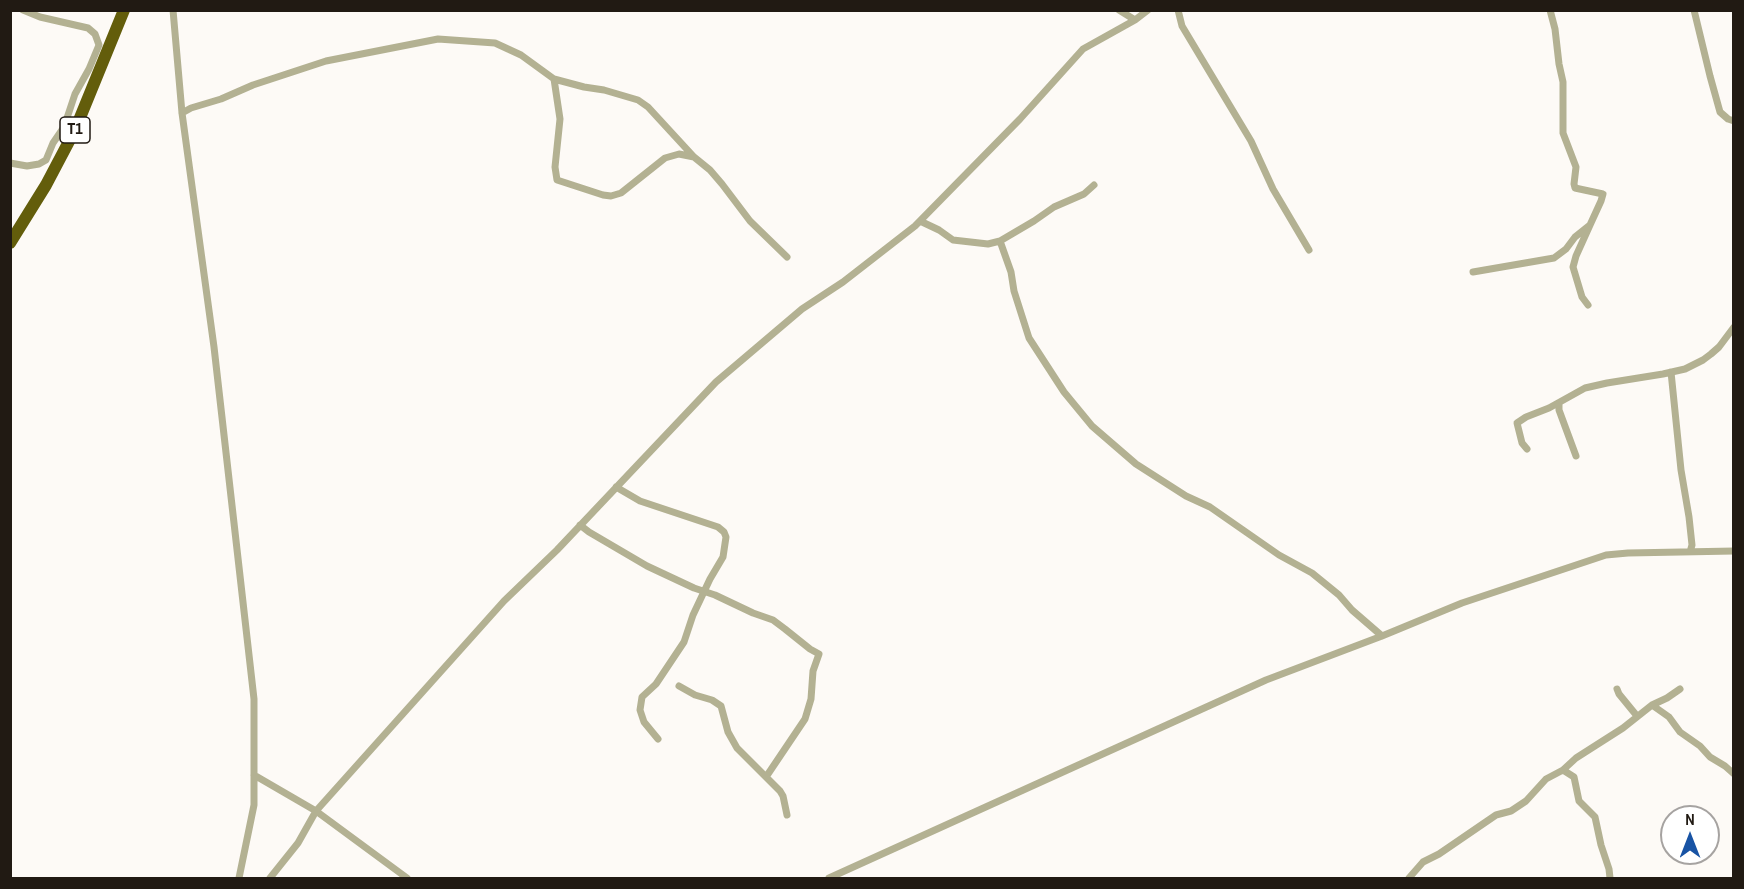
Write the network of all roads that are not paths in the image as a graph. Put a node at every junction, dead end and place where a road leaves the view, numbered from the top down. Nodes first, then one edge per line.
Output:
1 (23, 10) edge
2 (124, 10) edge
3 (173, 10) edge
4 (1119, 10) edge
5 (1148, 10) edge
6 (1178, 10) edge
7 (1550, 10) edge
8 (1694, 10) edge
9 (1135, 20) junction
10 (554, 78) junction
11 (182, 113) junction
12 (1734, 121) edge
13 (694, 157) junction
14 (10, 164) edge
15 (1094, 185) dead end
16 (920, 221) junction
17 (1590, 225) junction
18 (1000, 241) junction
19 (10, 243) edge
20 (1309, 250) dead end
21 (788, 257) dead end
22 (1473, 272) dead end
23 (1588, 305) dead end
24 (1733, 331) edge
25 (1671, 372) junction
26 (1559, 402) junction
27 (1527, 449) dead end
28 (1576, 456) dead end
29 (616, 487) junction
30 (580, 525) junction
31 (1734, 551) edge
32 (1690, 552) junction
33 (704, 591) junction
34 (1382, 636) junction
35 (679, 686) dead end
36 (1617, 689) dead end
37 (1680, 689) dead end
38 (1652, 705) junction
39 (1637, 716) junction
40 (658, 739) dead end
41 (1563, 770) junction
42 (1734, 774) edge
43 (254, 775) junction
44 (766, 777) junction
45 (316, 811) junction
46 (787, 815) dead end
47 (239, 879) edge
48 (270, 879) edge
49 (406, 879) edge
50 (829, 879) edge
51 (1409, 879) edge
52 (1610, 879) edge

1 - 14 street
2 - 19 highway, T1
3 - 11 street
4 - 9 street
5 - 9 street
6 - 20 street
7 - 17 street
8 - 12 street
9 - 16 street
10 - 11 street
10 - 13 street
10 - 13 street
11 - 43 street
13 - 21 street
15 - 18 street
16 - 18 street
16 - 29 street
17 - 22 street
17 - 23 street
18 - 34 street
24 - 25 street
25 - 26 street
25 - 32 street
26 - 27 street
26 - 28 street
29 - 30 street
29 - 33 street
30 - 33 street
30 - 45 street
31 - 32 street
32 - 34 street
33 - 40 street
33 - 44 street
34 - 50 street
35 - 44 street
36 - 39 street
37 - 38 street
38 - 39 street
38 - 42 street
39 - 41 street
41 - 51 street
41 - 52 street
43 - 45 street
43 - 47 street
44 - 46 street
45 - 48 street
45 - 49 street

